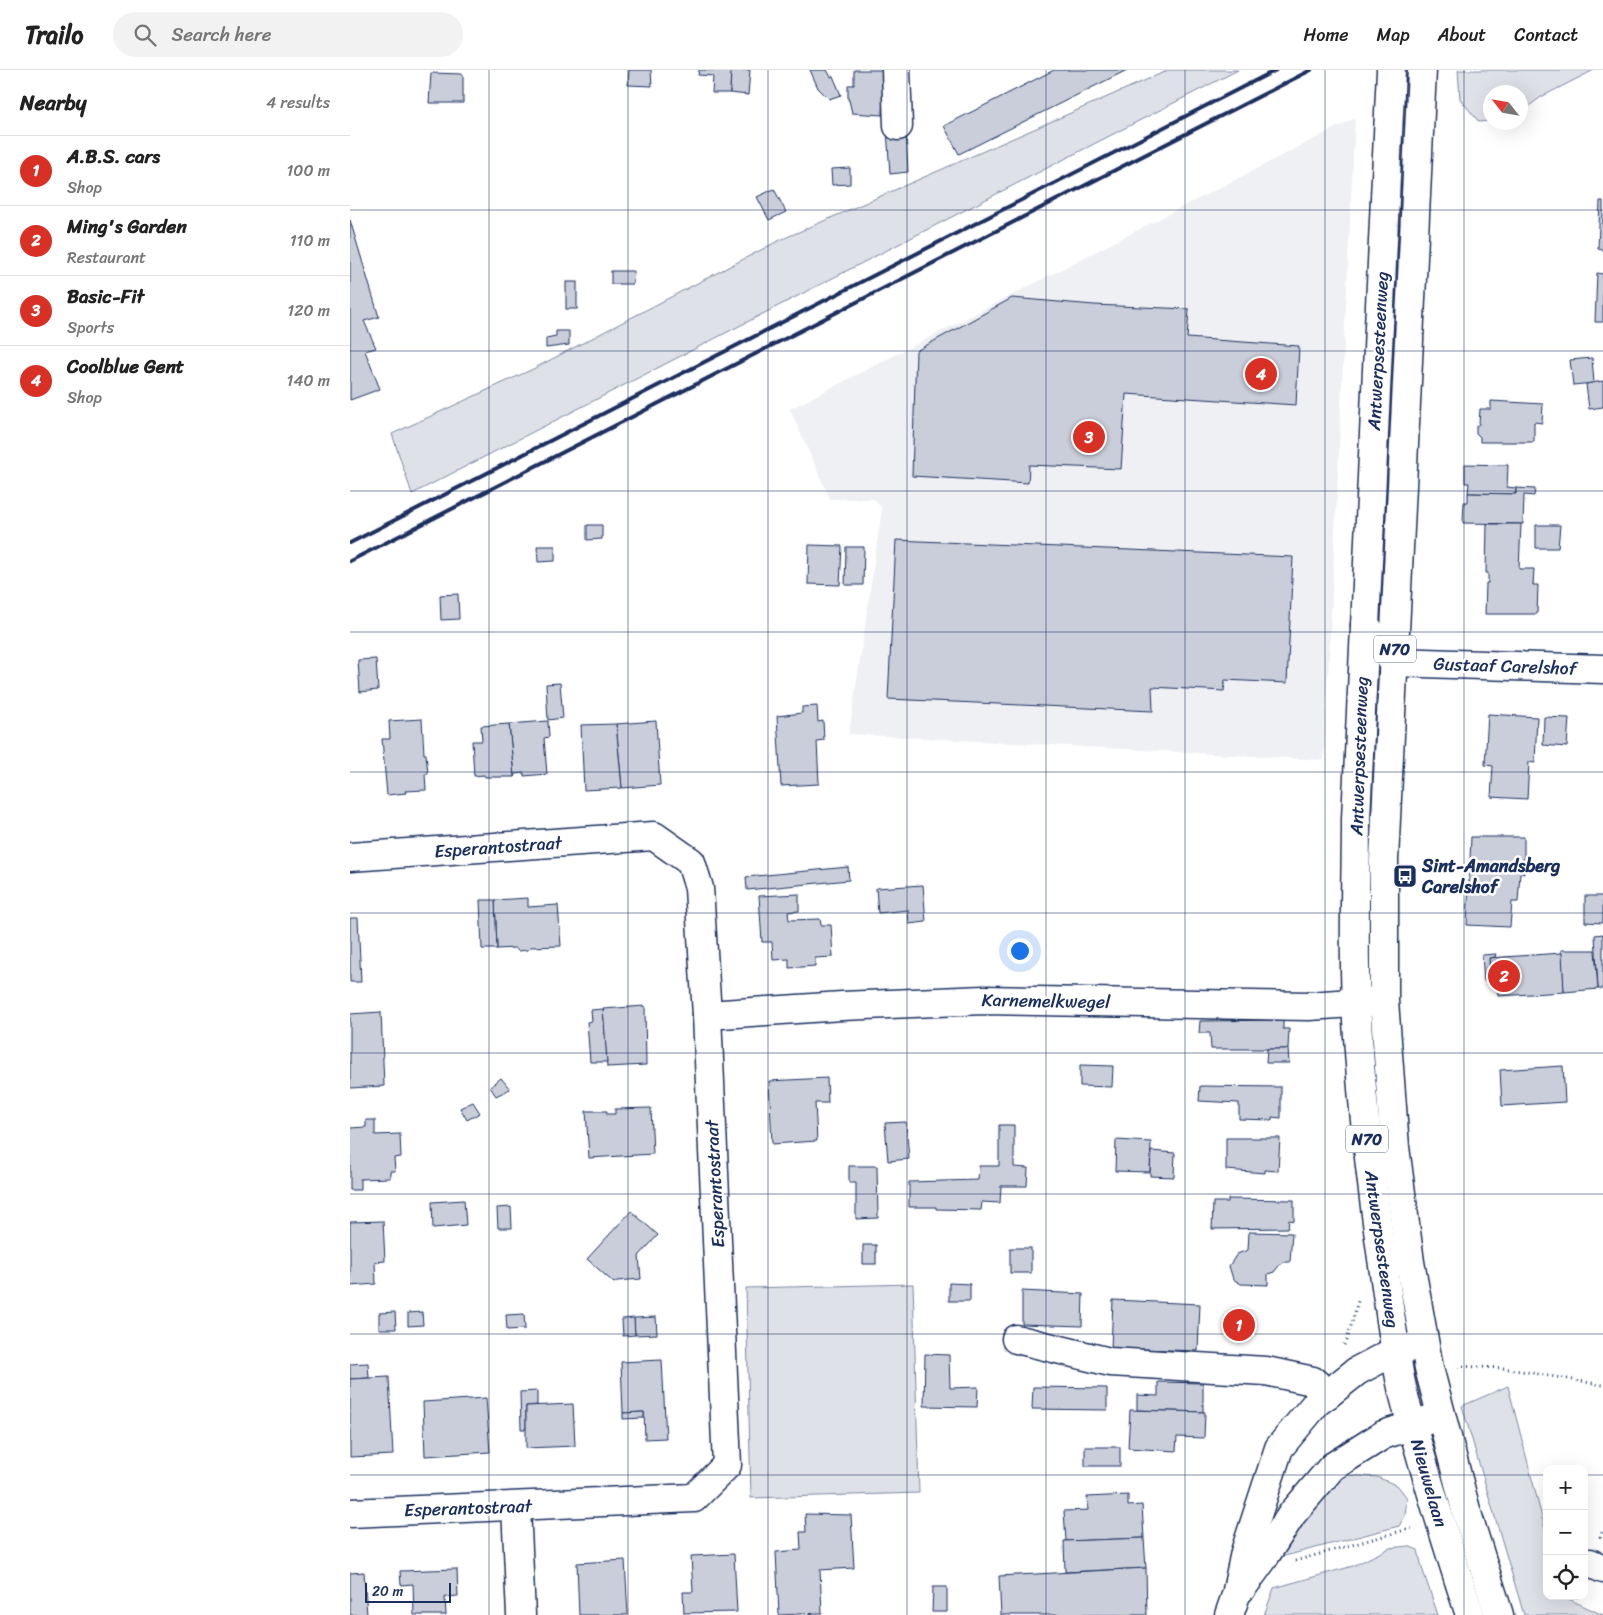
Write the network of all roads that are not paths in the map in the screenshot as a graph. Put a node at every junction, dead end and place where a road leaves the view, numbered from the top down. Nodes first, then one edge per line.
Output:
1 (896, 70) edge
2 (1392, 70) edge
3 (1422, 70) edge
4 (898, 126) dead end
5 (1365, 625) junction
6 (1394, 662) junction
7 (1603, 669) edge
8 (350, 857) edge
9 (1384, 1000) junction
10 (1356, 1002) junction
11 (707, 1015) junction
12 (1016, 1339) dead end
13 (1397, 1350) junction
14 (1427, 1357) junction
15 (1328, 1394) junction
16 (1442, 1416) junction
17 (1412, 1425) junction
18 (516, 1507) junction
19 (350, 1513) edge
20 (1233, 1605) edge
21 (521, 1615) edge
22 (1470, 1615) edge
23 (1499, 1615) edge

1 - 4 main road
2 - 5 main road, Antwerpsesteenweg / N70
3 - 6 main road, Antwerpsesteenweg / N70
5 - 6 main road
5 - 10 main road, Antwerpsesteenweg / N70
6 - 7 main road, Gustaaf Carelshof
6 - 9 main road, Antwerpsesteenweg / N70
8 - 11 main road, Esperantostraat
9 - 10 main road, Karnemelkwegel
9 - 14 main road, Antwerpsesteenweg / N70
10 - 11 main road, Karnemelkwegel
10 - 13 main road, Antwerpsesteenweg / N70
11 - 18 main road, Esperantostraat
12 - 15 main road
13 - 14 main road, Antwerpsesteenweg
13 - 15 main road, Antwerpsesteenweg
13 - 17 main road, Nieuwelaan / N70
14 - 16 main road, Antwerpsesteenweg / N70
15 - 20 main road, Antwerpsesteenweg
16 - 17 main road, Antwerpsesteenweg
16 - 23 main road, Nieuwelaan / N70
17 - 20 main road, Antwerpsesteenweg
17 - 22 main road, Nieuwelaan / N70
18 - 19 main road, Esperantostraat
18 - 21 main road

